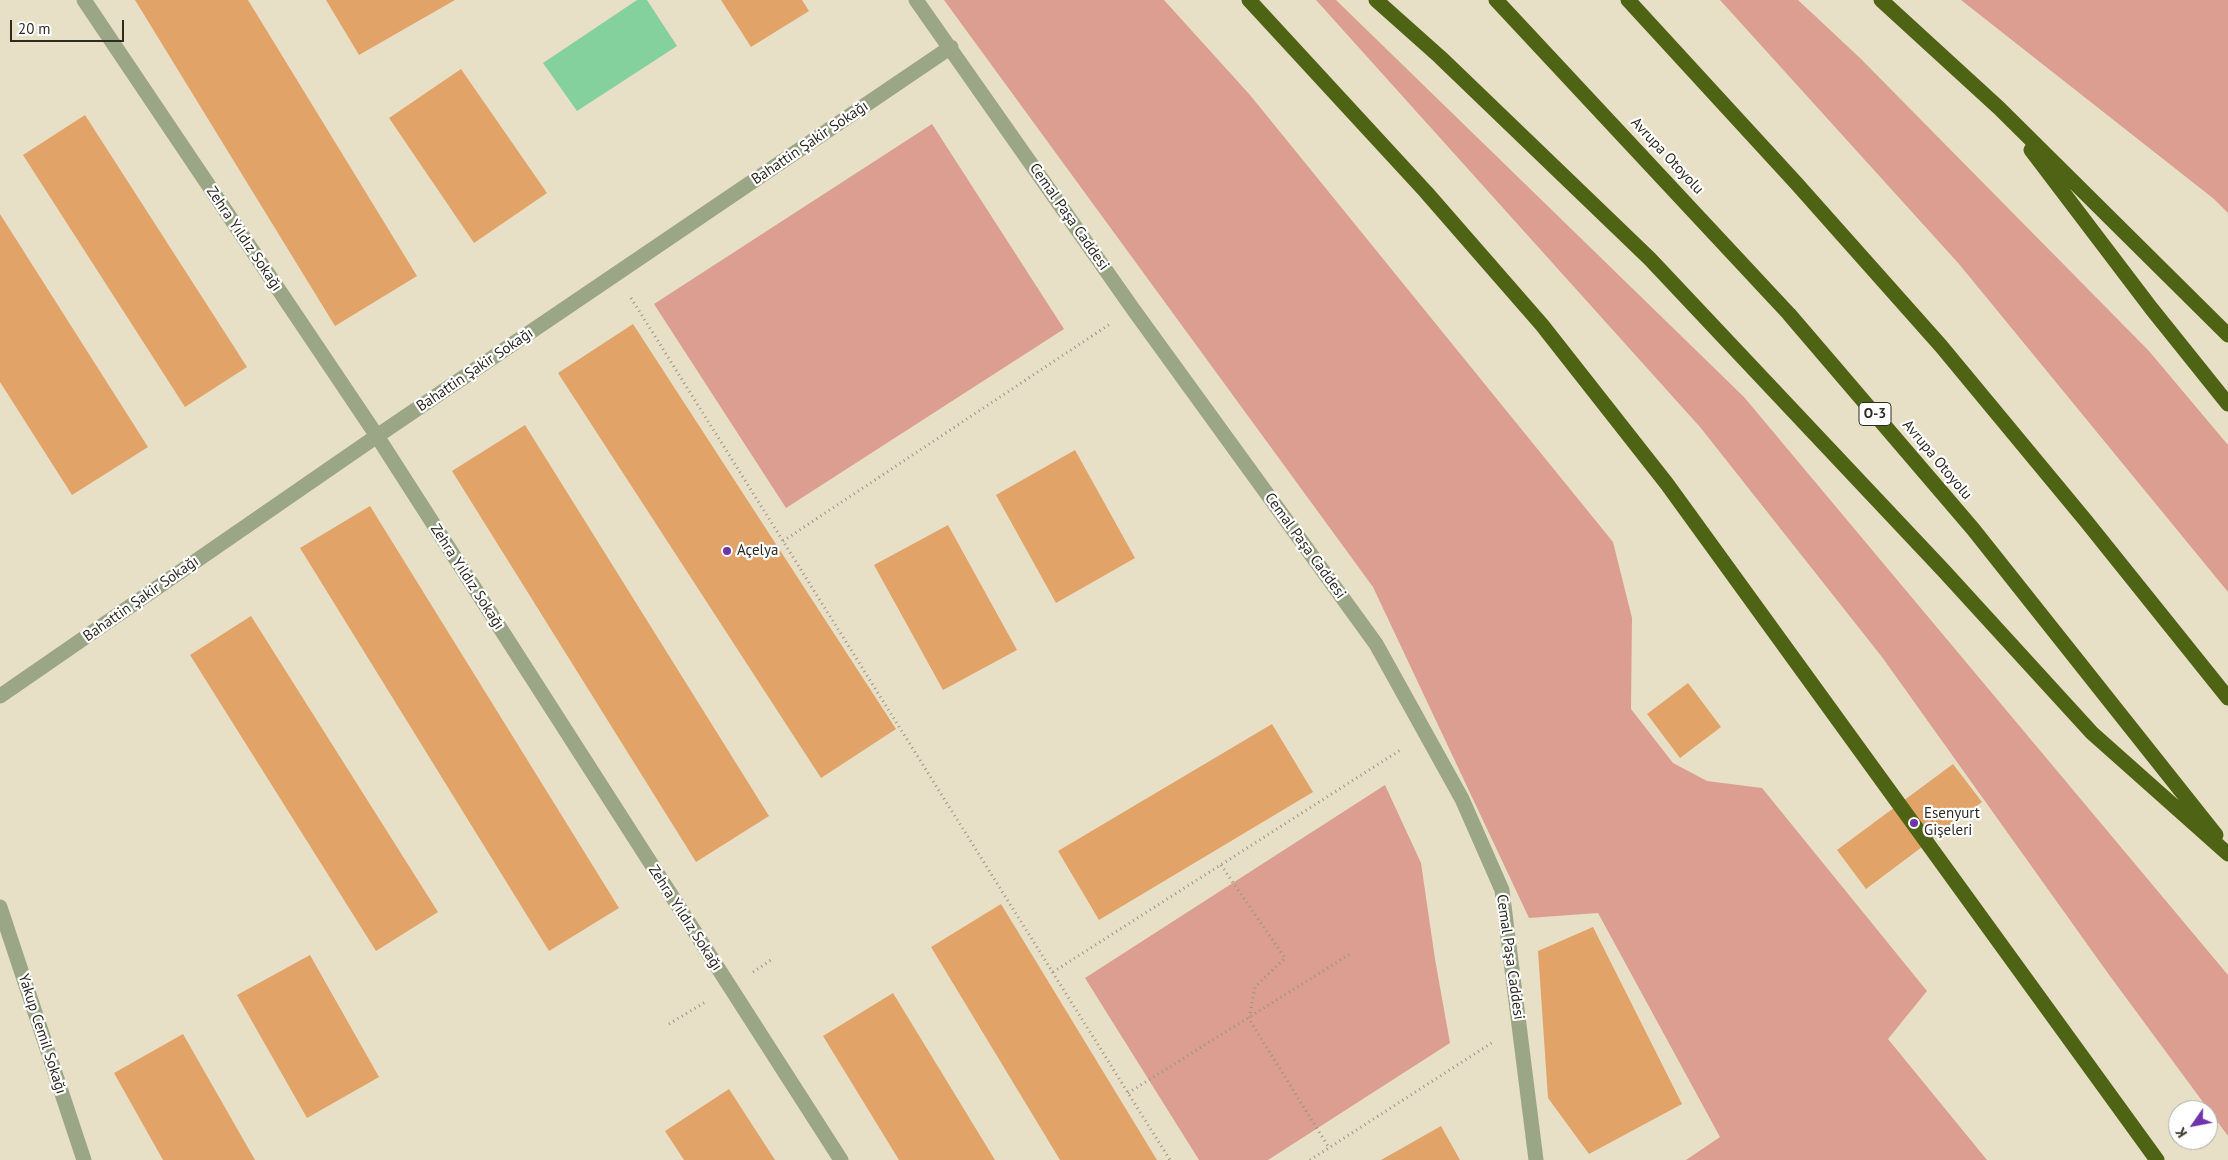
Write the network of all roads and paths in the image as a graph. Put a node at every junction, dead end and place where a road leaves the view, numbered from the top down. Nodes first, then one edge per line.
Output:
1 (84, 0) edge
2 (916, 0) edge
3 (1250, 0) edge
4 (1376, 0) edge
5 (1496, 0) edge
6 (1628, 0) edge
7 (1882, 0) edge
8 (951, 47) junction
9 (1999, 108) junction
10 (616, 274) junction
11 (1133, 309) junction
12 (2228, 335) edge
13 (2228, 404) edge
14 (378, 436) junction
15 (783, 541) junction
16 (0, 696) edge
17 (2228, 698) edge
18 (1426, 734) junction
19 (2228, 850) edge
20 (2228, 854) edge
21 (1221, 865) junction
22 (0, 907) edge
23 (1350, 954) dead end
24 (1052, 972) junction
25 (1249, 1019) junction
26 (1519, 1025) junction
27 (1128, 1093) junction
28 (1329, 1148) junction
29 (84, 1160) edge
30 (841, 1160) edge
31 (1170, 1160) edge
32 (1310, 1160) edge
33 (1536, 1160) edge
34 (2158, 1160) edge

1 - 14 street, Zehra Yıldız Sokağı
2 - 8 street, Cemal Paşa Caddesi
3 - 34 highway
4 - 20 highway
5 - 19 highway, Avrupa Otoyolu / O-3
6 - 17 highway
7 - 9 highway
8 - 10 street, Bahattin Şakir Sokağı
8 - 11 street, Cemal Paşa Caddesi
9 - 12 highway
9 - 13 highway
10 - 14 street, Bahattin Şakir Sokağı
10 - 15 path
11 - 15 path
11 - 18 street, Cemal Paşa Caddesi
14 - 16 street, Bahattin Şakir Sokağı
14 - 30 street, Zehra Yıldız Sokağı
15 - 24 path
18 - 21 path
18 - 26 street, Cemal Paşa Caddesi
21 - 24 path
21 - 25 path
22 - 29 street, Yakup Cemil Sokağı
23 - 25 path
24 - 27 path
25 - 27 path
25 - 28 path
26 - 28 path
26 - 33 street, Cemal Paşa Caddesi
27 - 31 path
28 - 32 path

